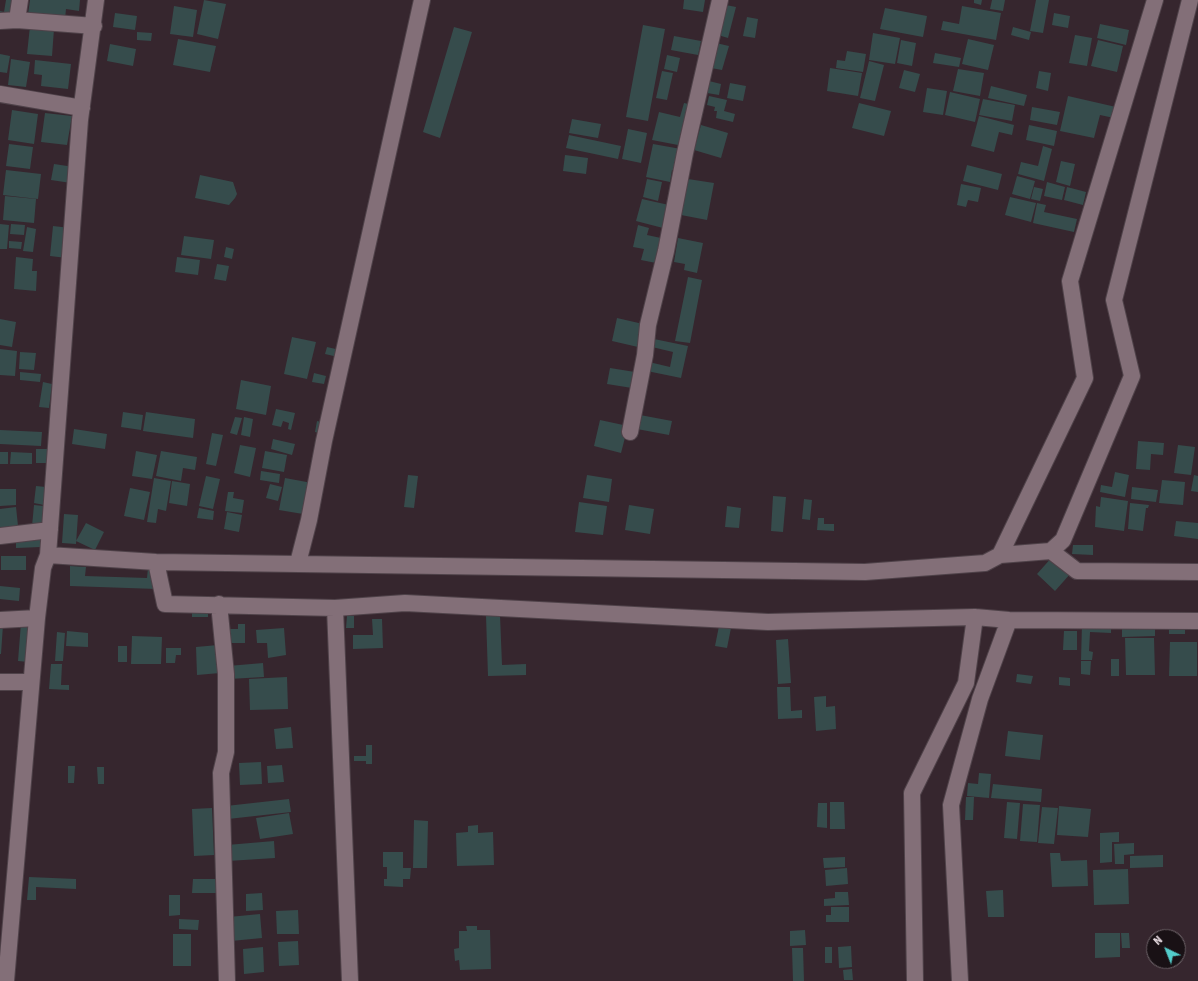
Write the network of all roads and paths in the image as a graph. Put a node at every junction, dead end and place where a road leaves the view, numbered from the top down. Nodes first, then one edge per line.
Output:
1 (20, 0) edge
2 (96, 0) edge
3 (422, 0) edge
4 (720, 0) edge
5 (1155, 0) edge
6 (1190, 0) edge
7 (17, 20) junction
8 (0, 21) edge
9 (94, 26) junction
10 (0, 94) edge
11 (82, 108) junction
12 (630, 432) dead end
13 (50, 530) junction
14 (0, 536) edge
15 (1051, 552) junction
16 (1000, 555) junction
17 (45, 562) junction
18 (156, 562) junction
19 (298, 563) junction
20 (1198, 572) edge
21 (219, 604) junction
22 (335, 608) junction
23 (975, 617) junction
24 (37, 618) junction
25 (0, 620) edge
26 (1009, 620) junction
27 (1198, 621) edge
28 (0, 682) edge
29 (31, 682) junction
30 (6, 981) edge
31 (227, 981) edge
32 (350, 981) edge
33 (915, 981) edge
34 (960, 981) edge

1 - 7 street
2 - 9 street
3 - 19 street
4 - 12 street
5 - 16 street
6 - 15 street
7 - 8 street
7 - 9 street
9 - 11 street
10 - 11 street
11 - 13 street
13 - 14 street
13 - 17 street
15 - 16 street
15 - 20 street
16 - 19 street
17 - 18 street
17 - 24 street
18 - 19 street
18 - 21 street
21 - 22 street
21 - 31 street
22 - 23 street
22 - 32 street
23 - 26 street
23 - 33 street
24 - 25 street
24 - 29 street
26 - 27 street
26 - 34 street
28 - 29 street
29 - 30 street

